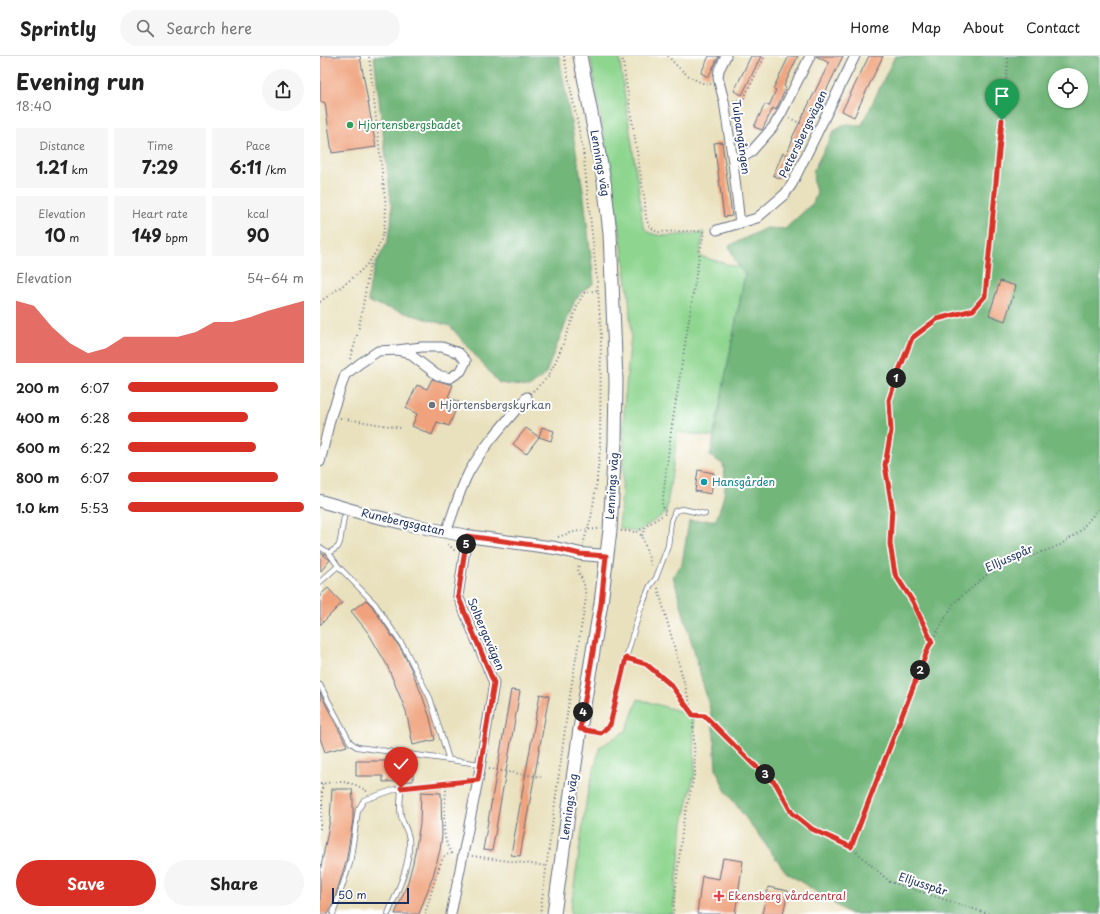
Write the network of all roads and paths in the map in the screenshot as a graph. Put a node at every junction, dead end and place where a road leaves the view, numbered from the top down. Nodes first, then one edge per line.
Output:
1 (369, 56) edge
2 (564, 56) edge
3 (623, 56) edge
4 (668, 56) edge
5 (726, 56) edge
6 (764, 56) edge
7 (810, 56) edge
8 (855, 56) edge
9 (1006, 56) edge
10 (575, 60) edge
11 (566, 64) junction
12 (719, 81) junction
13 (724, 101) junction
14 (781, 114) junction
15 (818, 132) junction
16 (733, 162) junction
17 (740, 224) junction
18 (717, 230) dead end
19 (370, 262) junction
20 (598, 290) junction
21 (320, 302) edge
22 (397, 350) junction
23 (345, 375) junction
24 (527, 397) joint
25 (331, 416) junction
26 (401, 428) dead end
27 (320, 462) edge
28 (320, 501) edge
29 (1100, 507) edge
30 (1096, 512) junction
31 (1100, 512) edge
32 (705, 514) dead end
33 (344, 516) dead end
34 (446, 532) junction
35 (637, 532) dead end
36 (467, 536) junction
37 (642, 536) junction
38 (320, 547) edge
39 (329, 553) junction
40 (580, 554) junction
41 (606, 556) junction
42 (338, 566) junction
43 (656, 578) junction
44 (320, 582) edge
45 (932, 642) junction
46 (626, 658) junction
47 (320, 685) edge
48 (693, 715) junction
49 (580, 729) junction
50 (449, 760) junction
51 (480, 766) junction
52 (541, 777) dead end
53 (478, 780) junction
54 (446, 783) junction
55 (321, 784) edge
56 (401, 788) junction
57 (374, 796) junction
58 (320, 829) edge
59 (851, 847) junction
60 (451, 853) junction
61 (462, 854) junction
62 (546, 866) junction
63 (333, 914) edge
64 (388, 914) edge
65 (425, 914) edge
66 (451, 914) edge
67 (540, 914) edge
68 (554, 914) edge
69 (673, 914) edge
70 (989, 914) edge

1 - 19 path
2 - 11 path
3 - 37 path
4 - 12 path
5 - 12 street, Tulpangången
6 - 13 path
7 - 14 street
8 - 15 street, Pettersbergsvägen
9 - 45 path
10 - 11 path
10 - 41 main road, Lennings väg
11 - 20 path
12 - 13 street, Tulpangången
13 - 16 street, Tulpangången
14 - 15 path
14 - 16 street
15 - 17 street, Pettersbergsvägen
16 - 17 street, Tulpangången
17 - 18 street, Pettersbergsvägen
19 - 21 path
19 - 23 path
20 - 24 path
20 - 40 path
22 - 22 street
22 - 23 street
23 - 25 street
24 - 34 street
25 - 26 path
25 - 27 street
28 - 34 street, Runebergsgatan
29 - 30 path, Elljusspår
30 - 31 path
30 - 45 path, Elljusspår
32 - 43 lane
33 - 39 lane
34 - 36 street, Runebergsgatan
35 - 37 path
36 - 40 street, Runebergsgatan
36 - 51 street, Solbergavägen
37 - 43 path
38 - 39 lane
39 - 42 lane
40 - 41 street, Runebergsgatan
40 - 62 path
41 - 49 main road, Lennings väg
42 - 44 lane
42 - 50 lane
43 - 46 lane
43 - 48 path
45 - 59 path, Elljusspår
46 - 48 path
46 - 49 lane
47 - 50 lane
48 - 59 path
48 - 69 path
49 - 68 main road, Lennings väg
50 - 51 lane
51 - 52 path
51 - 53 street, Solbergavägen
53 - 54 lane
53 - 61 street, Solbergavägen
54 - 56 lane
54 - 60 path
55 - 57 path
55 - 58 path
56 - 57 lane
56 - 64 lane
57 - 63 lane
59 - 70 path, Elljusspår
60 - 61 path
60 - 65 path
61 - 62 path
61 - 66 street, Solbergavägen
62 - 67 path

